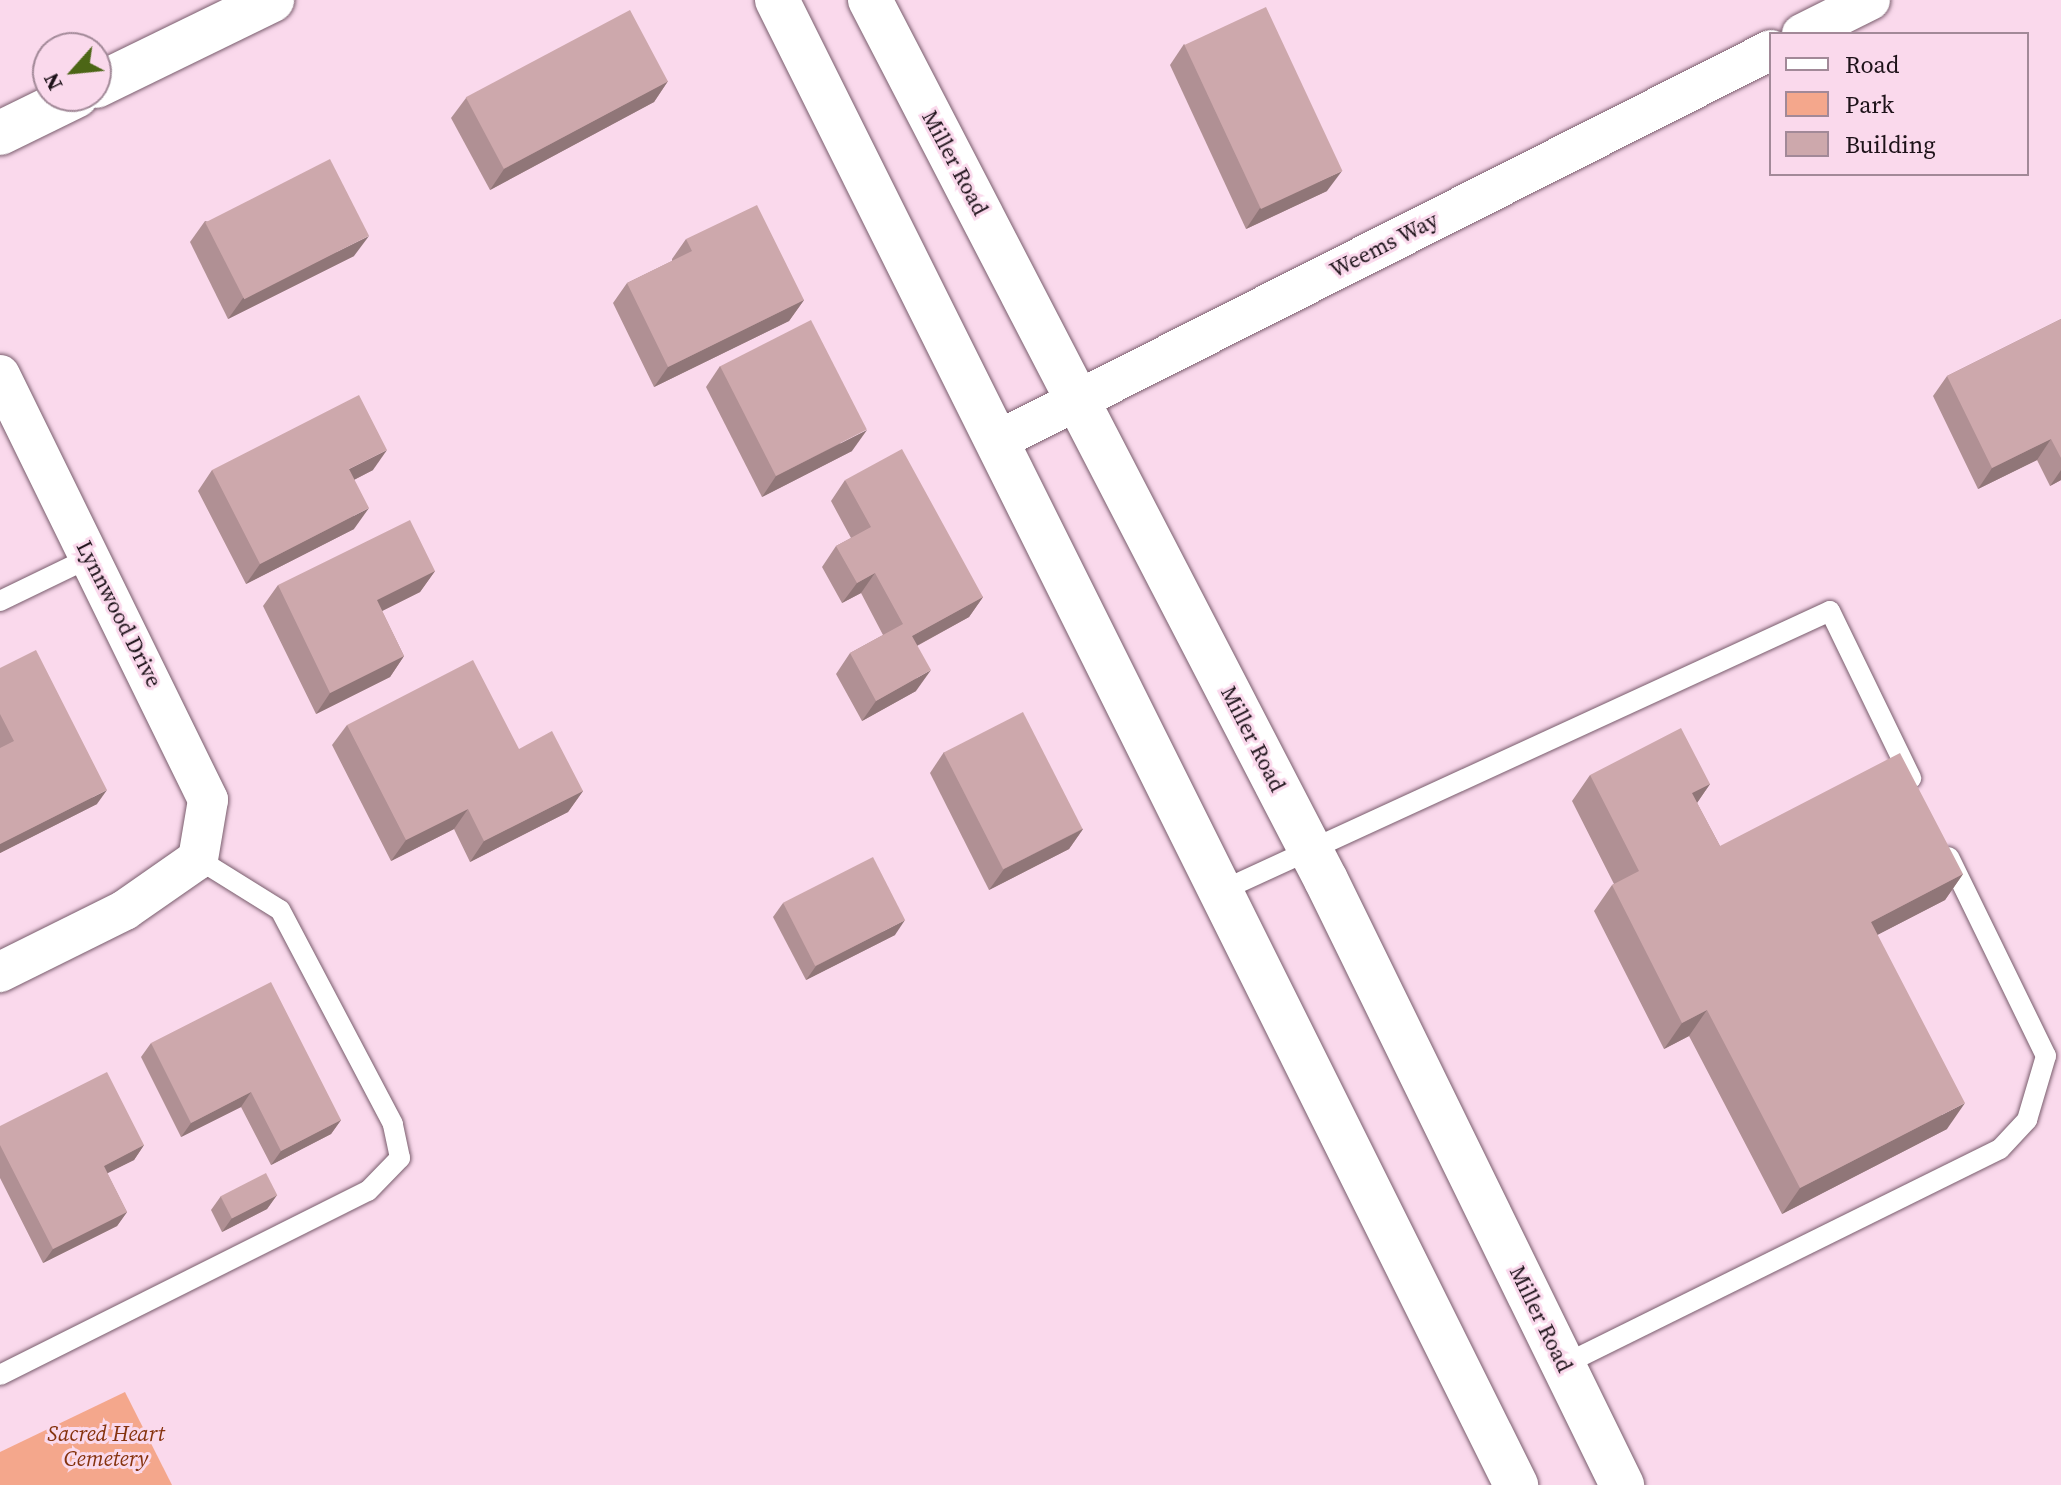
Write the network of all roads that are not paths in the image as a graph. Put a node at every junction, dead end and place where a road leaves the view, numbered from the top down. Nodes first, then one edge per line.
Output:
1 (272, 0) edge
2 (777, 0) edge
3 (870, 0) edge
4 (1870, 0) edge
5 (1806, 32) edge
6 (1769, 51) edge
7 (112, 78) edge
8 (43, 112) edge
9 (0, 133) edge
10 (0, 375) edge
11 (1078, 400) junction
12 (997, 441) junction
13 (91, 557) junction
14 (0, 601) edge
15 (1921, 798) edge
16 (1942, 841) edge
17 (1311, 851) junction
18 (198, 859) junction
19 (1221, 891) junction
20 (0, 972) edge
21 (1563, 1365) junction
22 (0, 1375) edge
23 (1516, 1485) edge
24 (1622, 1485) edge

1 - 7 main road
2 - 12 main road
3 - 11 main road, Miller Road
4 - 5 street
6 - 11 street, Weems Way
8 - 9 main road
10 - 13 street, Lynnwood Drive
11 - 12 street, Weems Way
11 - 17 main road, Miller Road
12 - 19 main road
13 - 14 lane
13 - 18 street, Lynnwood Drive
15 - 17 lane
16 - 21 lane
17 - 19 lane
17 - 21 main road, Miller Road
18 - 20 street
18 - 22 lane
19 - 23 main road
21 - 24 main road, Miller Road

